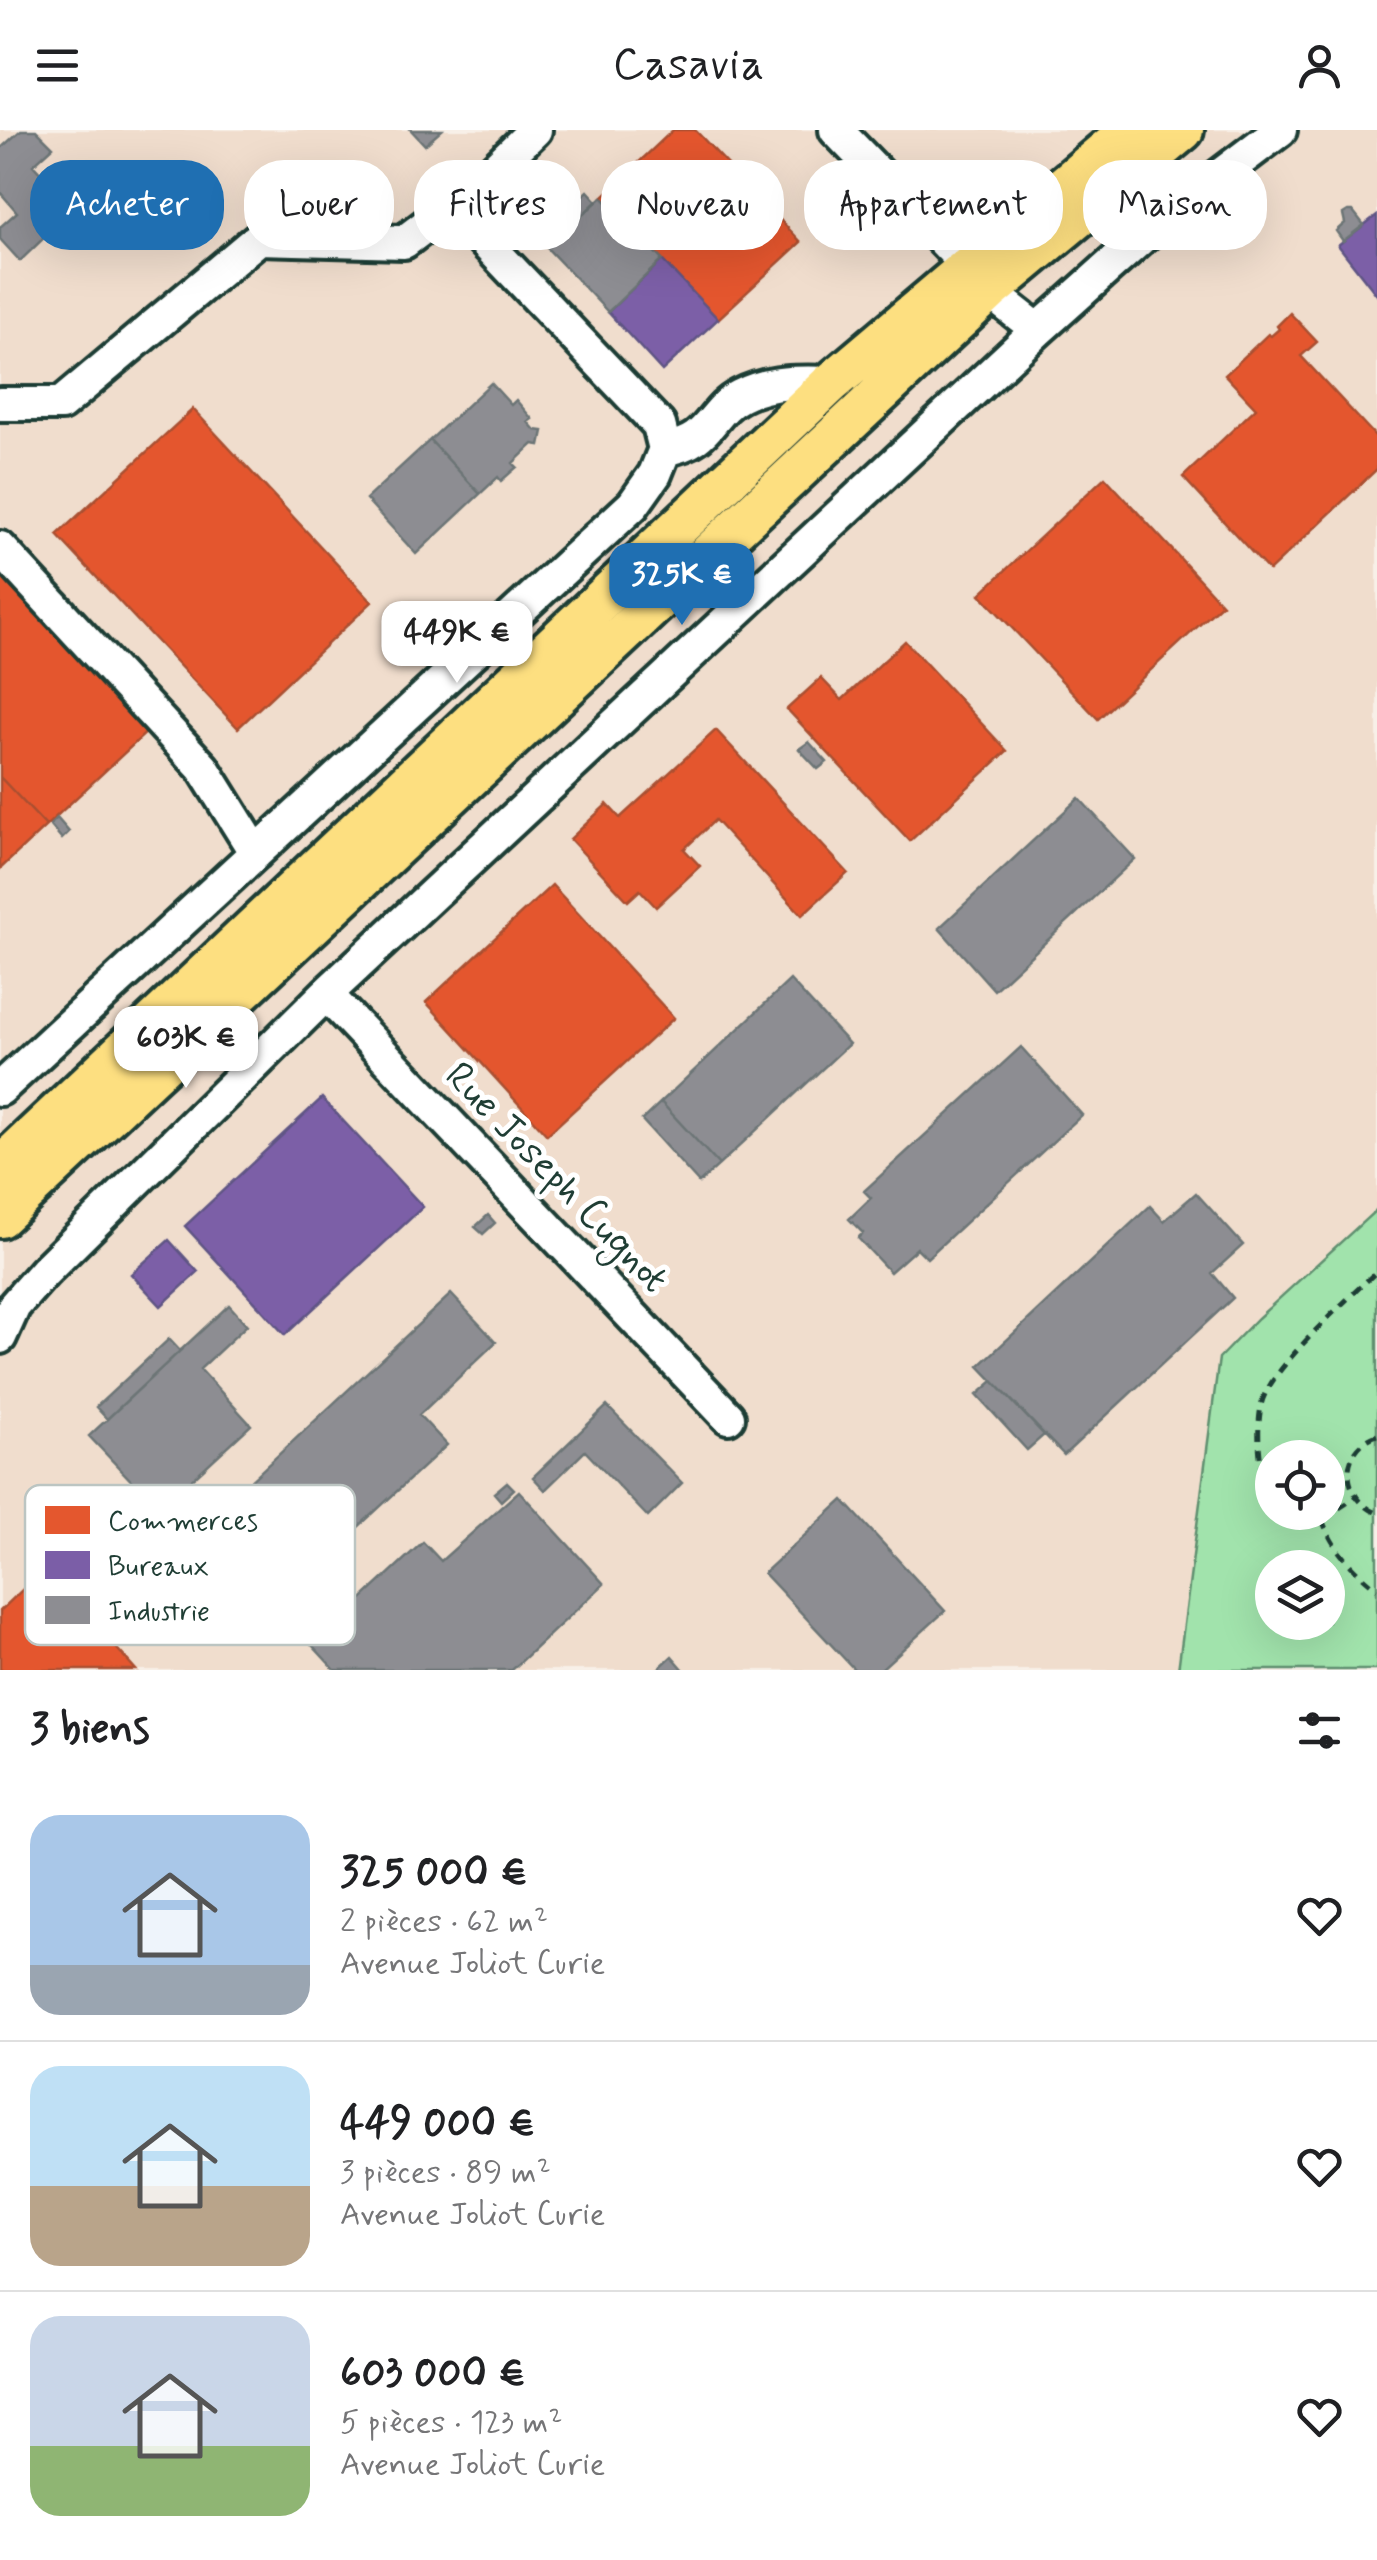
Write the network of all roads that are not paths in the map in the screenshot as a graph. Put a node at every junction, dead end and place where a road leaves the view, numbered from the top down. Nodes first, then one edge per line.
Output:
1 (535, 130) edge
2 (836, 130) edge
3 (1130, 130) edge
4 (1183, 130) edge
5 (1280, 130) edge
6 (504, 160) edge
7 (414, 234) edge
8 (492, 250) edge
9 (981, 278) junction
10 (1038, 330) junction
11 (832, 383) junction
12 (0, 404) edge
13 (665, 449) junction
14 (0, 548) edge
15 (256, 853) junction
16 (326, 994) junction
17 (0, 1089) edge
18 (0, 1167) edge
19 (0, 1217) edge
20 (0, 1337) edge
21 (728, 1417) dead end

1 - 6 street
2 - 9 street
3 - 9 main road
4 - 9 main road
5 - 10 street
7 - 12 street
8 - 13 street
9 - 10 street
9 - 11 main road
9 - 19 main road
10 - 16 street
11 - 13 street
11 - 18 main road
13 - 15 street
14 - 15 street
15 - 17 street
16 - 20 street
16 - 21 street, Rue Joseph Cugnot

